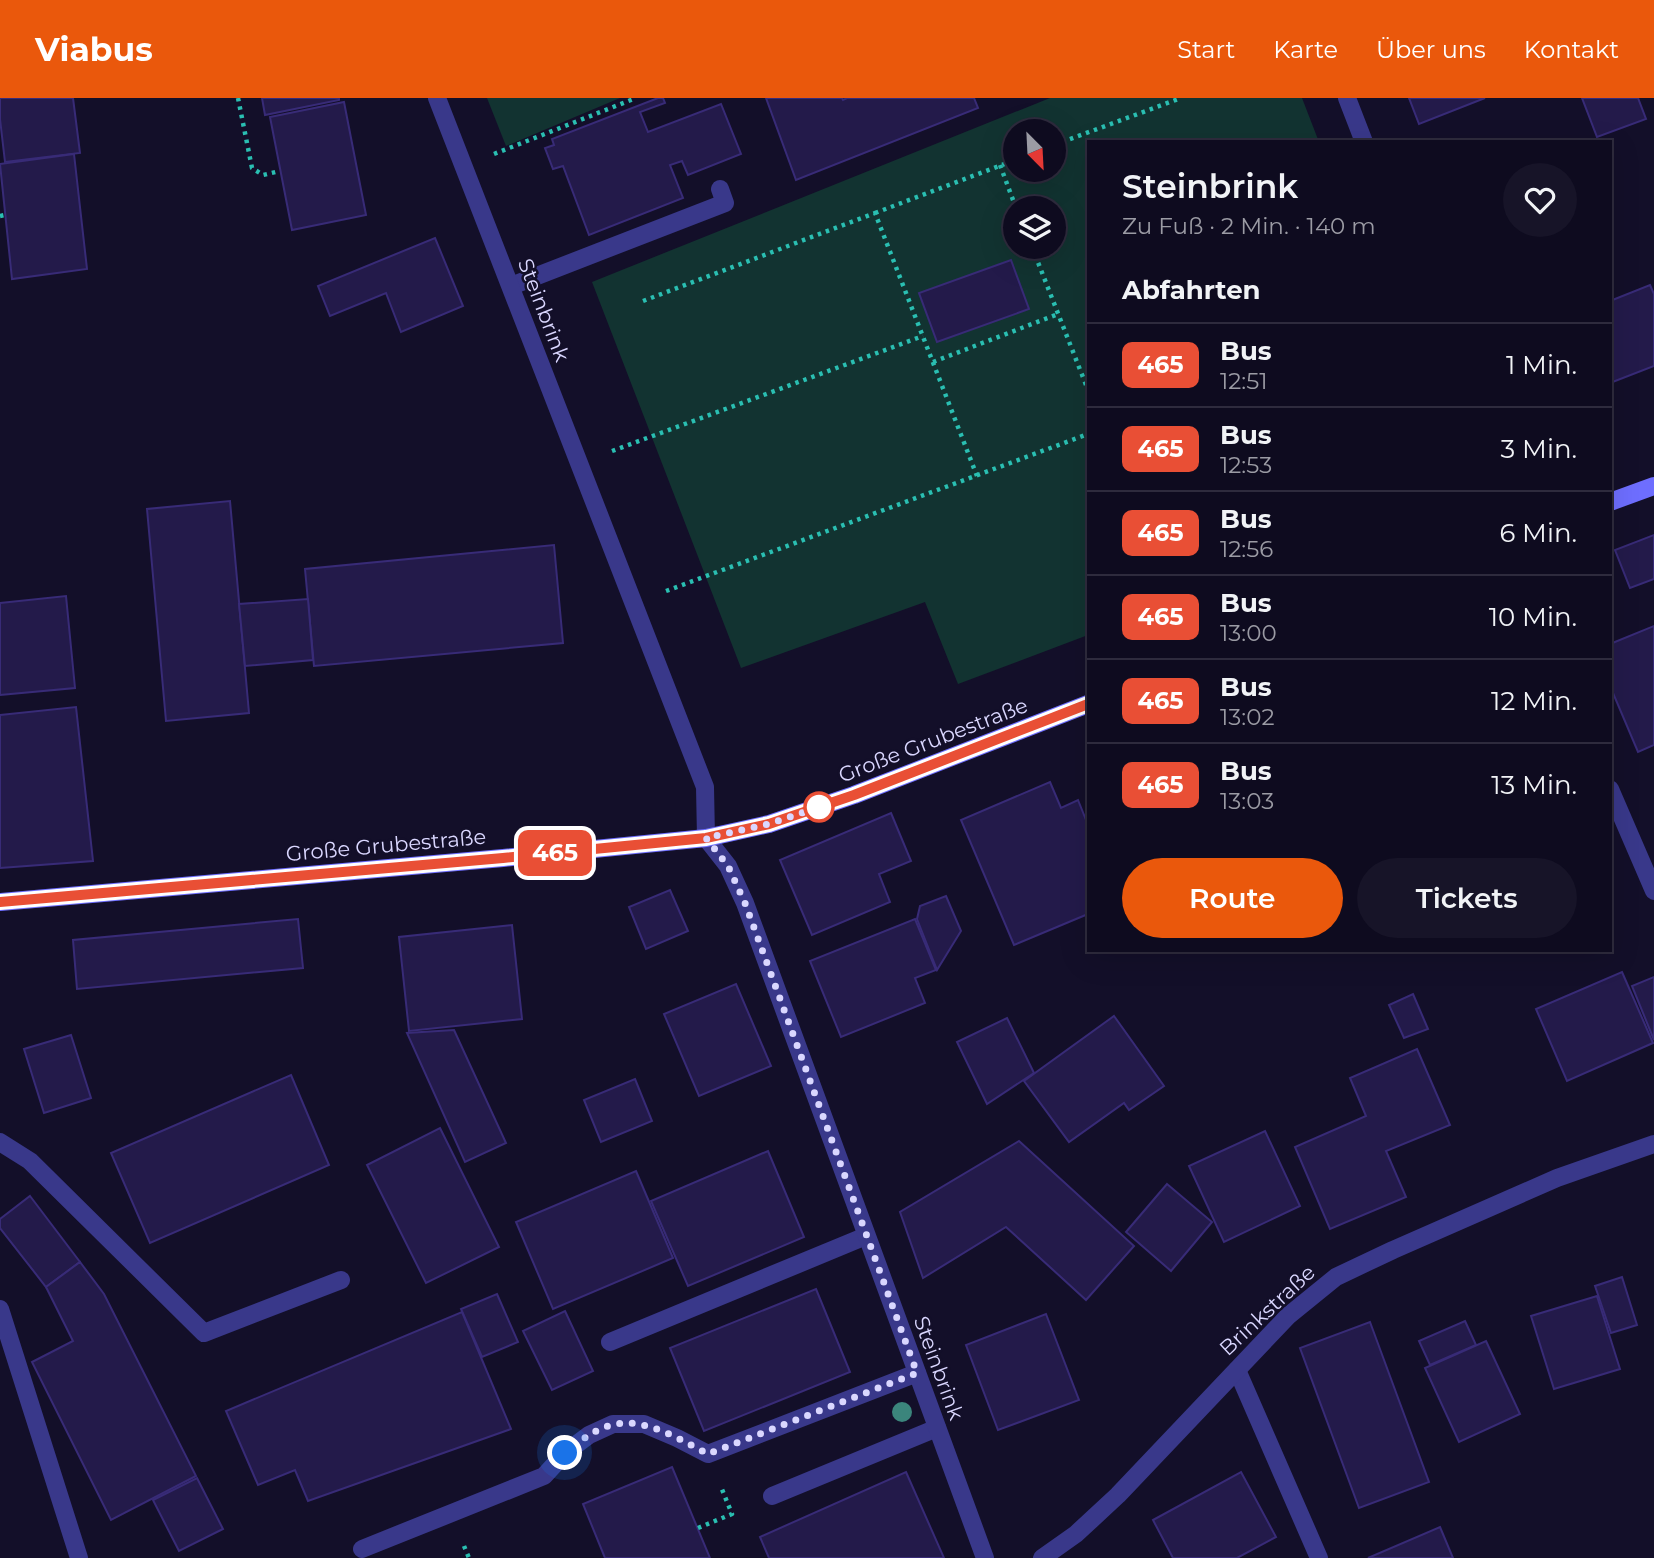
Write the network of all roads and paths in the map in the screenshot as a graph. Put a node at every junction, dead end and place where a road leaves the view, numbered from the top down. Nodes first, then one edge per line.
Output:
1 (238, 98) edge
2 (437, 98) edge
3 (636, 98) edge
4 (1181, 98) edge
5 (1347, 98) edge
6 (1363, 140) edge
7 (1066, 141) edge
8 (1003, 164) edge
9 (464, 165) junction
10 (999, 165) junction
11 (280, 171) dead end
12 (720, 189) dead end
13 (1012, 196) edge
14 (875, 213) junction
15 (1037, 259) edge
16 (511, 286) junction
17 (643, 301) dead end
18 (1058, 314) junction
19 (923, 336) junction
20 (933, 362) junction
21 (1087, 387) edge
22 (1087, 435) edge
23 (579, 463) junction
24 (977, 476) junction
25 (1654, 486) edge
26 (1612, 501) edge
27 (634, 604) junction
28 (1087, 704) edge
29 (1612, 794) edge
30 (706, 838) junction
31 (1654, 891) edge
32 (0, 902) edge
33 (0, 1142) edge
34 (1654, 1144) edge
35 (866, 1236) junction
36 (341, 1280) dead end
37 (0, 1309) edge
38 (610, 1342) dead end
39 (1237, 1370) junction
40 (917, 1373) junction
41 (937, 1428) junction
42 (708, 1454) junction
43 (772, 1496) dead end
44 (698, 1528) dead end
45 (362, 1549) dead end
46 (79, 1558) edge
47 (985, 1558) edge
48 (1042, 1558) edge
49 (1319, 1558) edge

1 - 11 path
2 - 9 street, Steinbrink
3 - 9 path
4 - 7 path
5 - 6 street
8 - 10 path
9 - 16 street, Steinbrink
10 - 13 path
10 - 14 path
12 - 16 street
14 - 17 path
14 - 19 path
15 - 18 path
16 - 23 street, Steinbrink
18 - 20 path
18 - 21 path
19 - 20 path
19 - 23 path
20 - 24 path
22 - 24 path
23 - 27 street, Steinbrink
24 - 27 path
25 - 26 street
27 - 30 street, Steinbrink
28 - 30 street, Große Grubestraße
29 - 31 street
30 - 32 street, Große Grubestraße
30 - 35 street, Steinbrink
33 - 36 street
34 - 39 street, Brinkstraße
35 - 38 street
35 - 40 street, Steinbrink
37 - 46 street
39 - 48 street, Brinkstraße
39 - 49 street
40 - 41 street, Steinbrink
40 - 42 street
41 - 43 street
41 - 47 street, Steinbrink
42 - 44 path
42 - 45 street

